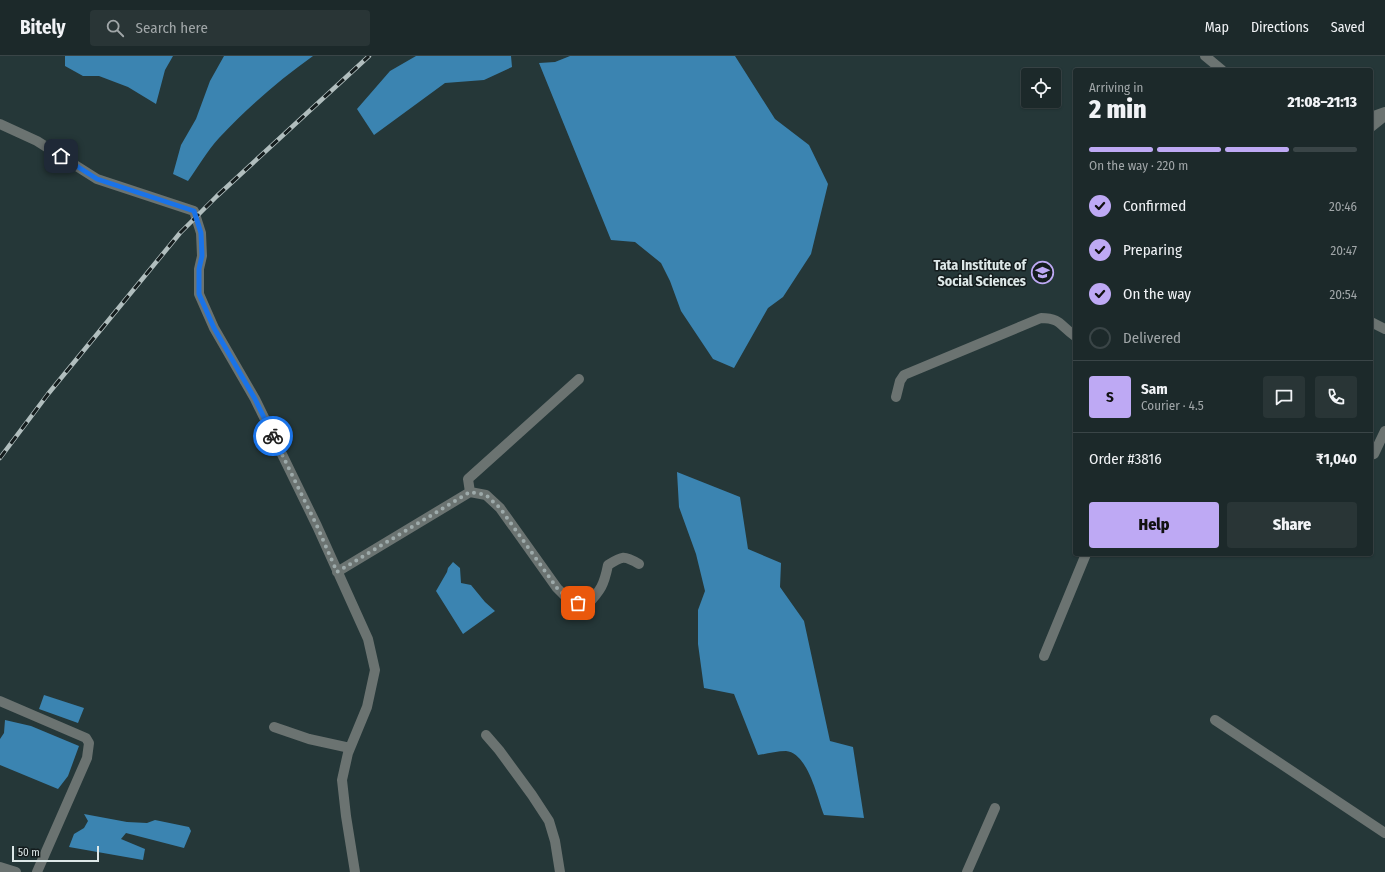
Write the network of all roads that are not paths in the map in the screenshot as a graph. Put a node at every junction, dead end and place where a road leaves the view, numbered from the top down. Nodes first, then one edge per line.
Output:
1 (1205, 56) edge
2 (1220, 68) edge
3 (1385, 112) edge
4 (1373, 115) edge
5 (1385, 116) edge
6 (0, 124) edge
7 (1373, 125) edge
8 (1373, 323) edge
9 (1385, 329) edge
10 (1073, 335) edge
11 (579, 379) dead end
12 (896, 397) dead end
13 (1385, 431) edge
14 (1373, 454) edge
15 (470, 492) junction
16 (1085, 556) edge
17 (638, 564) dead end
18 (337, 572) junction
19 (1044, 656) dead end
20 (0, 701) edge
21 (1215, 720) dead end
22 (274, 726) dead end
23 (486, 735) dead end
24 (350, 748) junction
25 (995, 808) dead end
26 (1385, 833) edge
27 (0, 867) edge
28 (16, 872) edge
29 (37, 872) edge
30 (355, 872) edge
31 (560, 872) edge
32 (967, 872) edge

1 - 2 street
3 - 4 street
5 - 7 street
6 - 18 street
8 - 9 street
10 - 12 street
11 - 15 street
13 - 14 street
15 - 17 street
15 - 18 street
16 - 19 street
18 - 24 street
20 - 29 street
21 - 26 street
22 - 24 street
23 - 31 street
24 - 30 street
25 - 32 street
27 - 28 street

